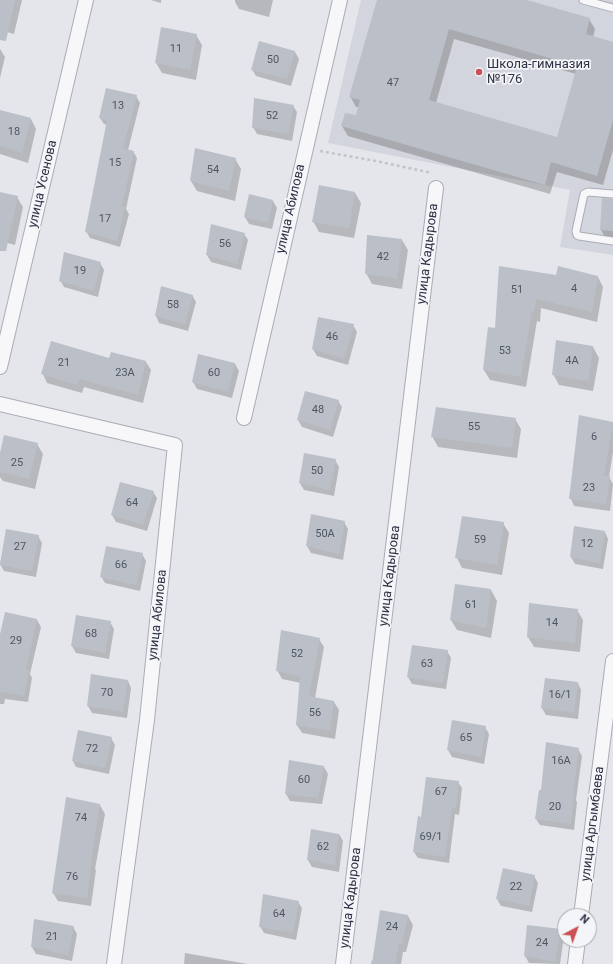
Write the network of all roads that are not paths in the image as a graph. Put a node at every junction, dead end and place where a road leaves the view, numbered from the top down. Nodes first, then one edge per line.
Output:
1 (86, 0) edge
2 (340, 0) edge
3 (583, 0) edge
4 (613, 8) edge
5 (436, 188) road end
6 (613, 194) edge
7 (613, 241) edge
8 (0, 367) edge
9 (0, 404) edge
10 (244, 418) dead end
11 (613, 660) edge
12 (582, 908) edge
13 (577, 948) edge
14 (114, 964) edge
15 (343, 964) edge
16 (575, 964) edge

1 - 8 street, улица Усенова
2 - 10 street, улица Абилова
3 - 4 lane
5 - 15 street, улица Кадырова
6 - 7 lane
9 - 14 street, улица Абилова
11 - 12 street, улица Аргымбаева
13 - 16 street

